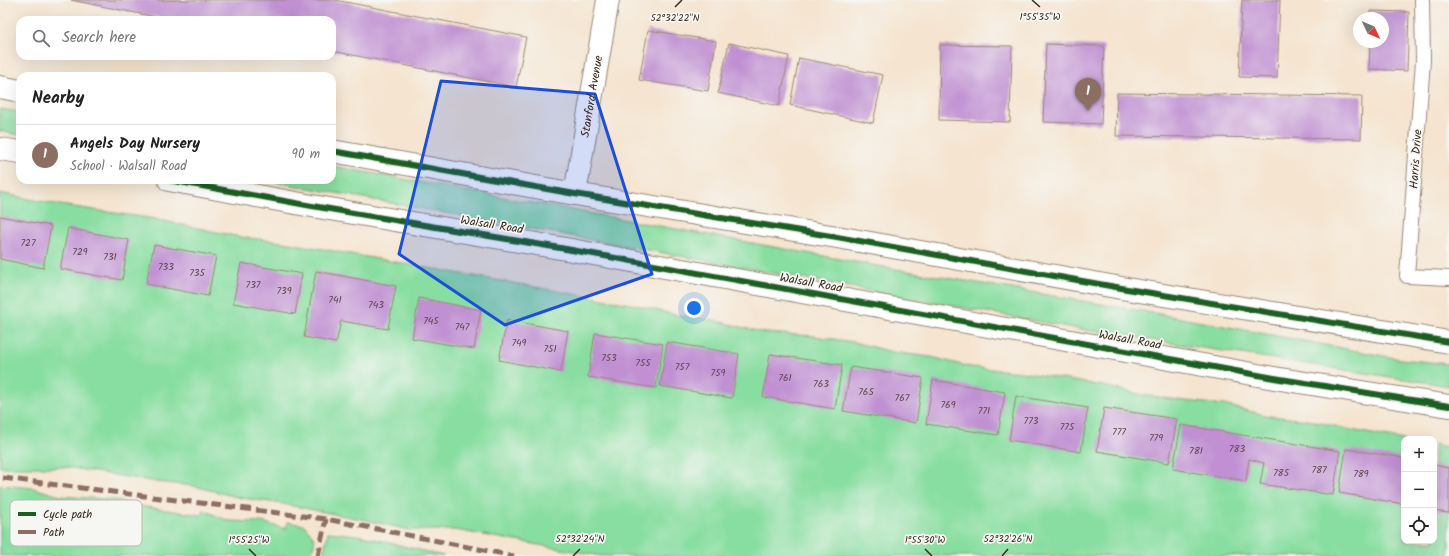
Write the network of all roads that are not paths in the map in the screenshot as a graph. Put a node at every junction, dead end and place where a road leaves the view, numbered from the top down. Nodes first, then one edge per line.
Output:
1 (608, 0) edge
2 (1422, 0) edge
3 (0, 87) edge
4 (16, 90) edge
5 (0, 149) edge
6 (16, 151) edge
7 (336, 152) edge
8 (192, 184) edge
9 (575, 194) junction
10 (1449, 278) edge
11 (1449, 342) edge
12 (1449, 406) edge

1 - 9 main road, Stanford Avenue
2 - 10 lane, Harris Drive
3 - 4 main road
5 - 6 main road
7 - 9 main road
8 - 12 main road, Walsall Road
9 - 11 main road

